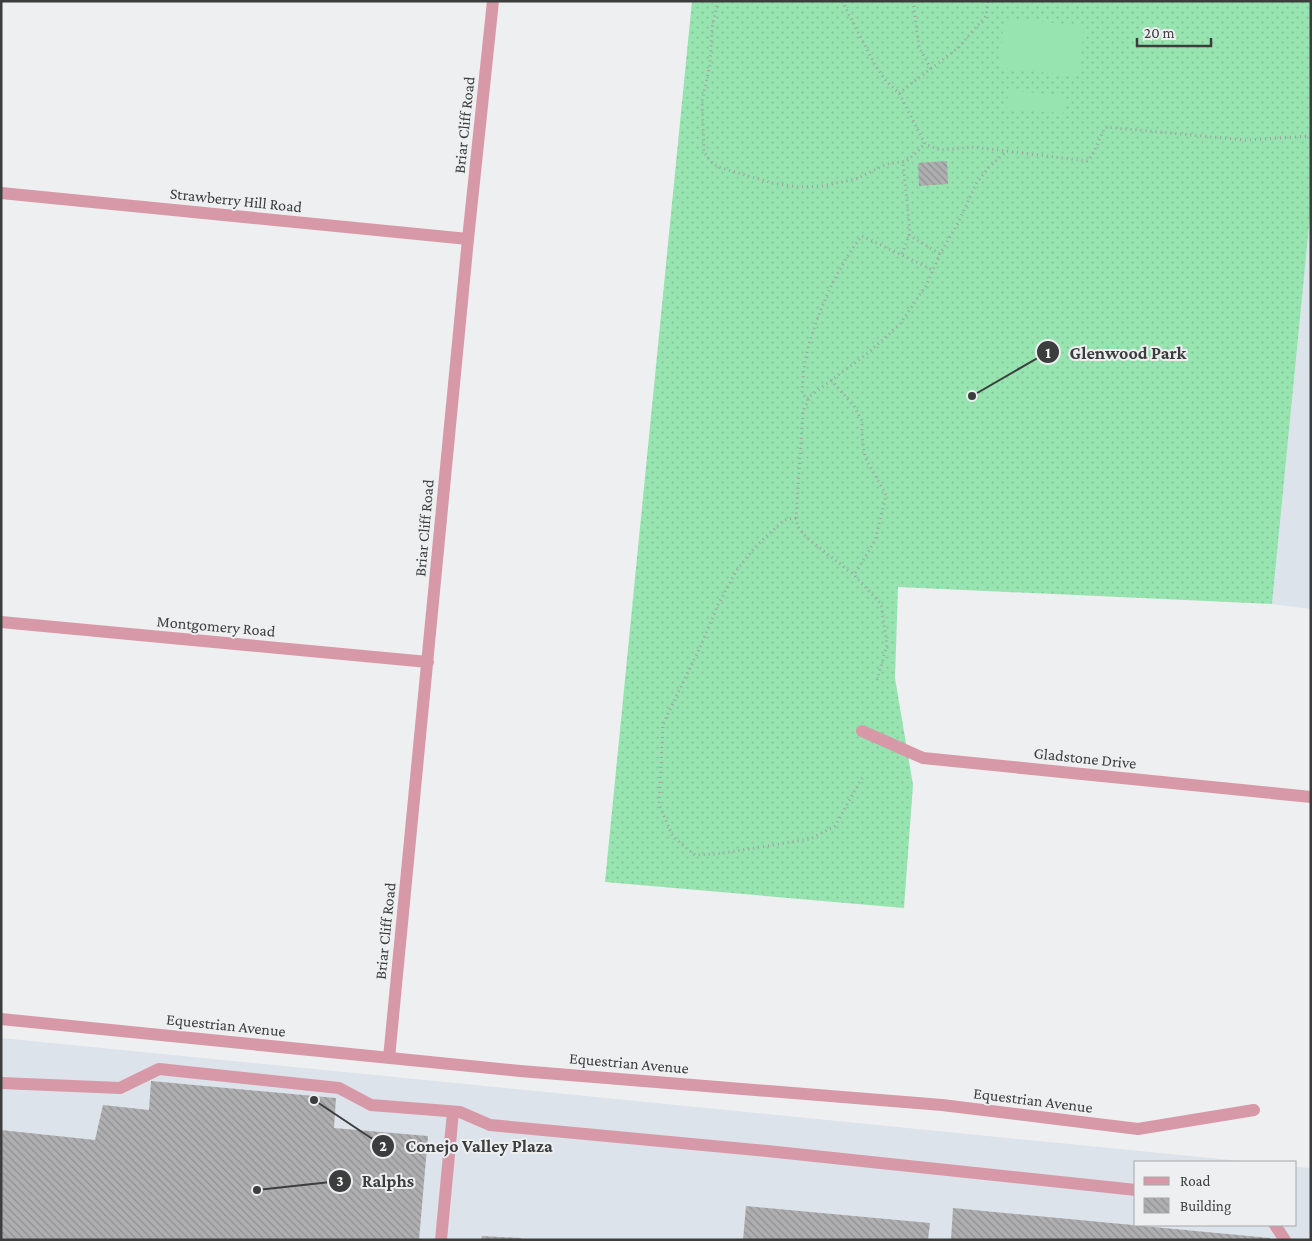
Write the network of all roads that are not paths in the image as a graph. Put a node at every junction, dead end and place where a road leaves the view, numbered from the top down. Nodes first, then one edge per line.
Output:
1 (493, 1) edge
2 (1, 193) edge
3 (468, 239) junction
4 (1, 622) edge
5 (428, 662) junction
6 (862, 731) dead end
7 (1311, 797) edge
8 (1, 1019) edge
9 (389, 1058) junction
10 (1, 1082) edge
11 (1254, 1110) dead end
12 (453, 1112) junction
13 (1134, 1190) edge
14 (1277, 1226) edge
15 (441, 1240) edge
16 (1285, 1240) edge

1 - 3 street, Briar Cliff Road
2 - 3 street, Strawberry Hill Road
3 - 5 street, Briar Cliff Road
4 - 5 street, Montgomery Road
5 - 9 street, Briar Cliff Road
6 - 7 street, Gladstone Drive
8 - 9 street, Equestrian Avenue
9 - 11 street, Equestrian Avenue
10 - 12 street
12 - 13 street
12 - 15 street
14 - 16 street

